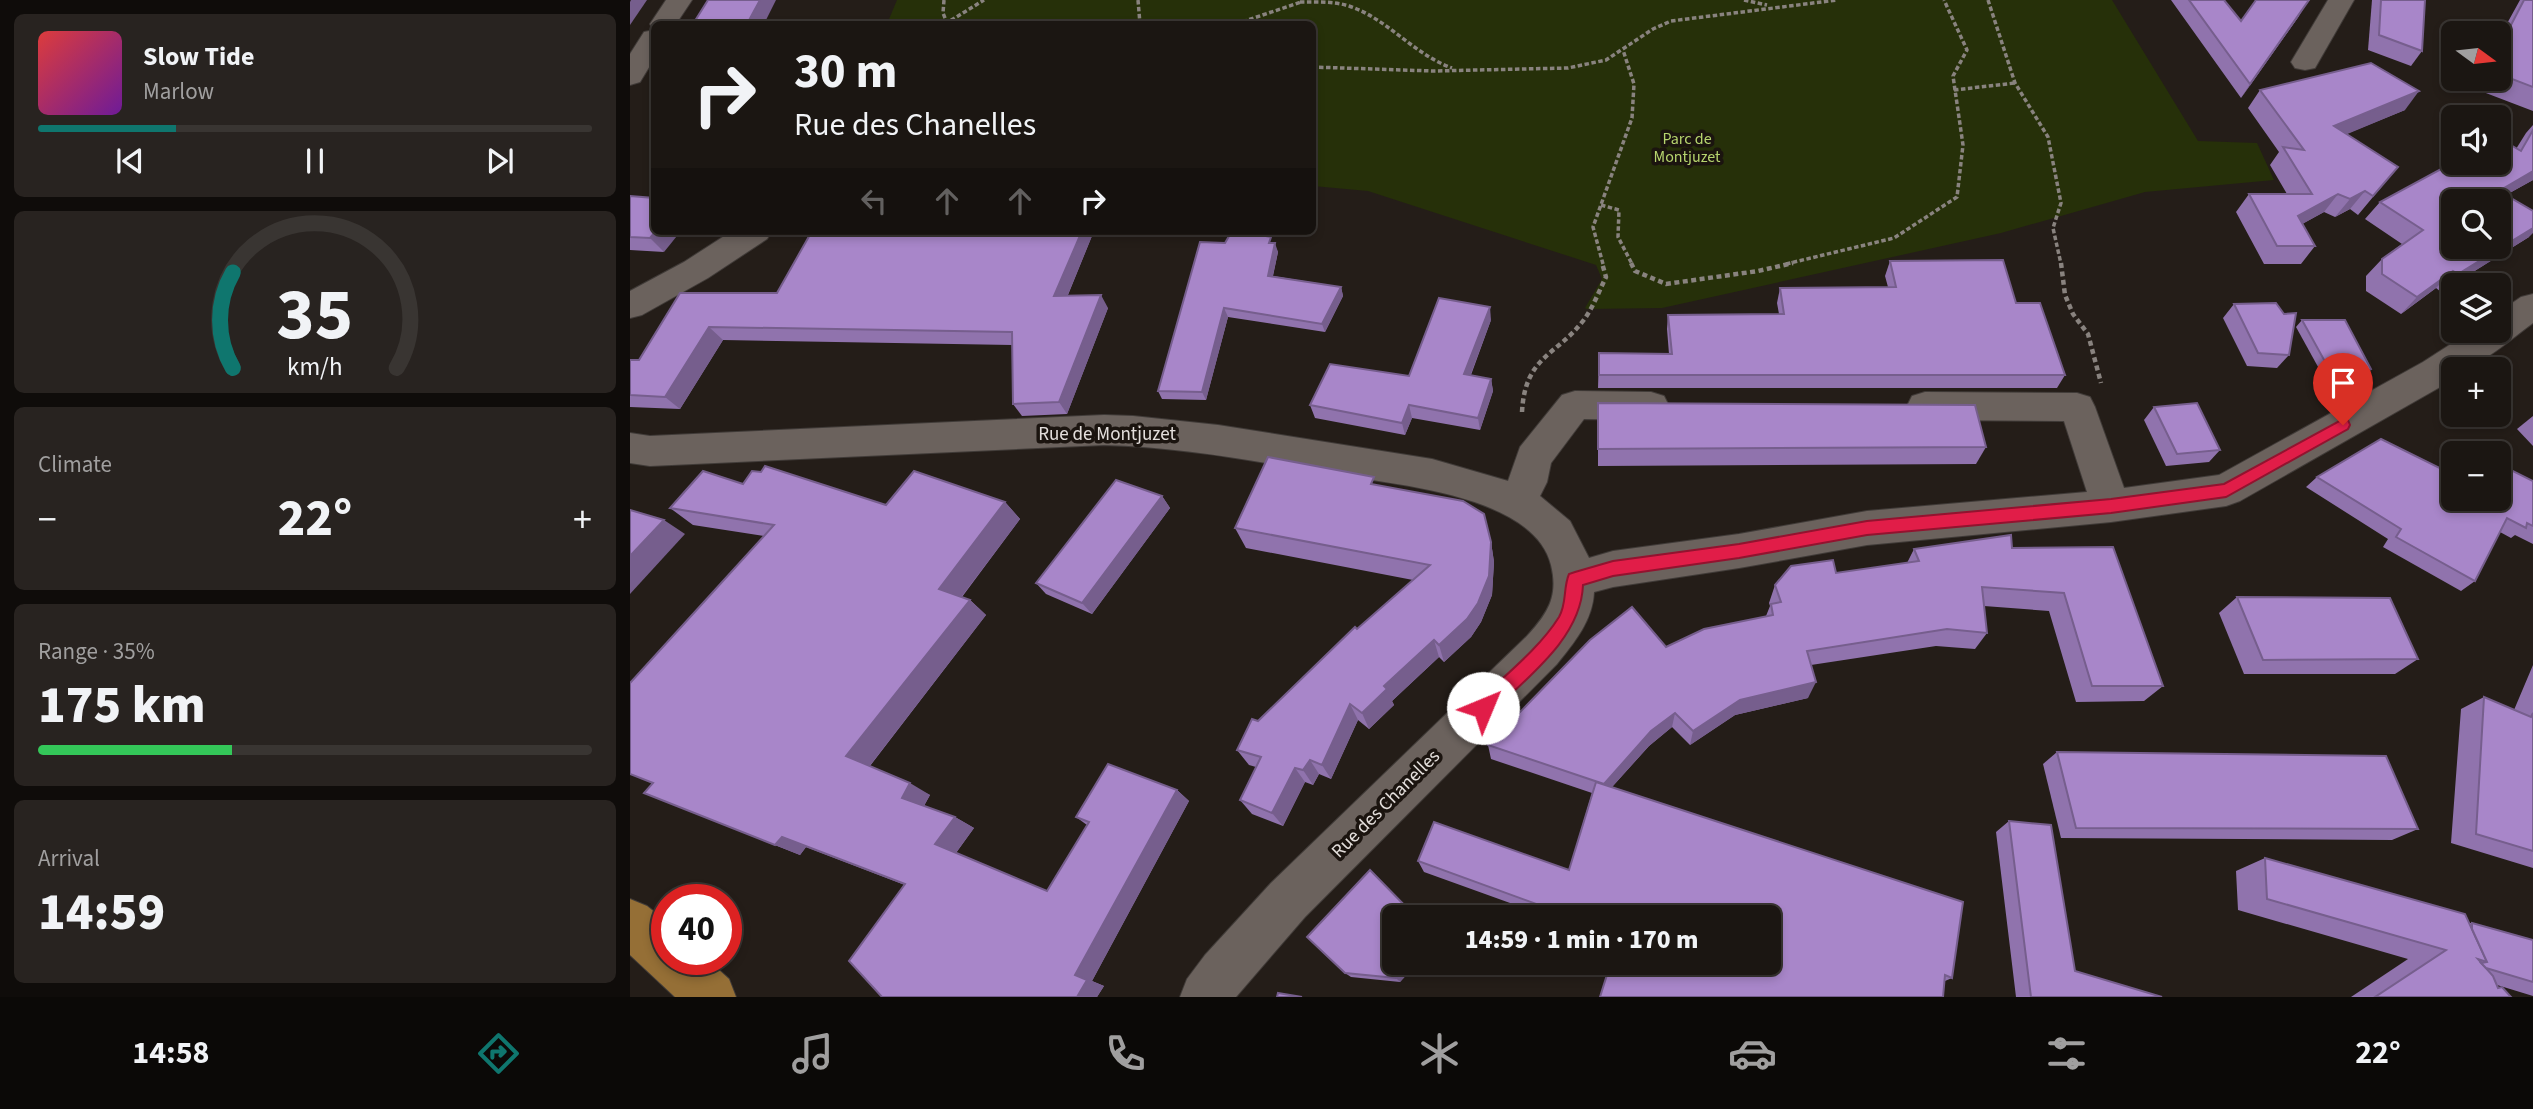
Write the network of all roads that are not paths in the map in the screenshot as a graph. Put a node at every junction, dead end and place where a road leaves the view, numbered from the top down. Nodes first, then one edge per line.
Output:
1 (679, 0) edge
2 (2341, 0) edge
3 (665, 21) edge
4 (651, 43) edge
5 (2305, 62) dead end
6 (630, 76) edge
7 (750, 235) edge
8 (630, 306) edge
9 (2533, 306) edge
10 (2511, 321) edge
11 (2478, 343) edge
12 (1686, 406) edge
13 (1895, 406) edge
14 (630, 448) edge
15 (1517, 500) junction
16 (2111, 506) junction
17 (1575, 580) junction
18 (630, 923) edge
19 (651, 941) edge
20 (687, 975) edge
21 (710, 997) edge
22 (1205, 997) edge

1 - 3 street
2 - 5 street
4 - 6 street
7 - 8 street
9 - 10 street
11 - 16 street
12 - 15 street
13 - 16 street
14 - 15 street, Rue de Montjuzet
15 - 17 street, Rue de Montjuzet
16 - 17 street
17 - 22 street, Rue des Chanelles
18 - 19 main road
20 - 21 main road

